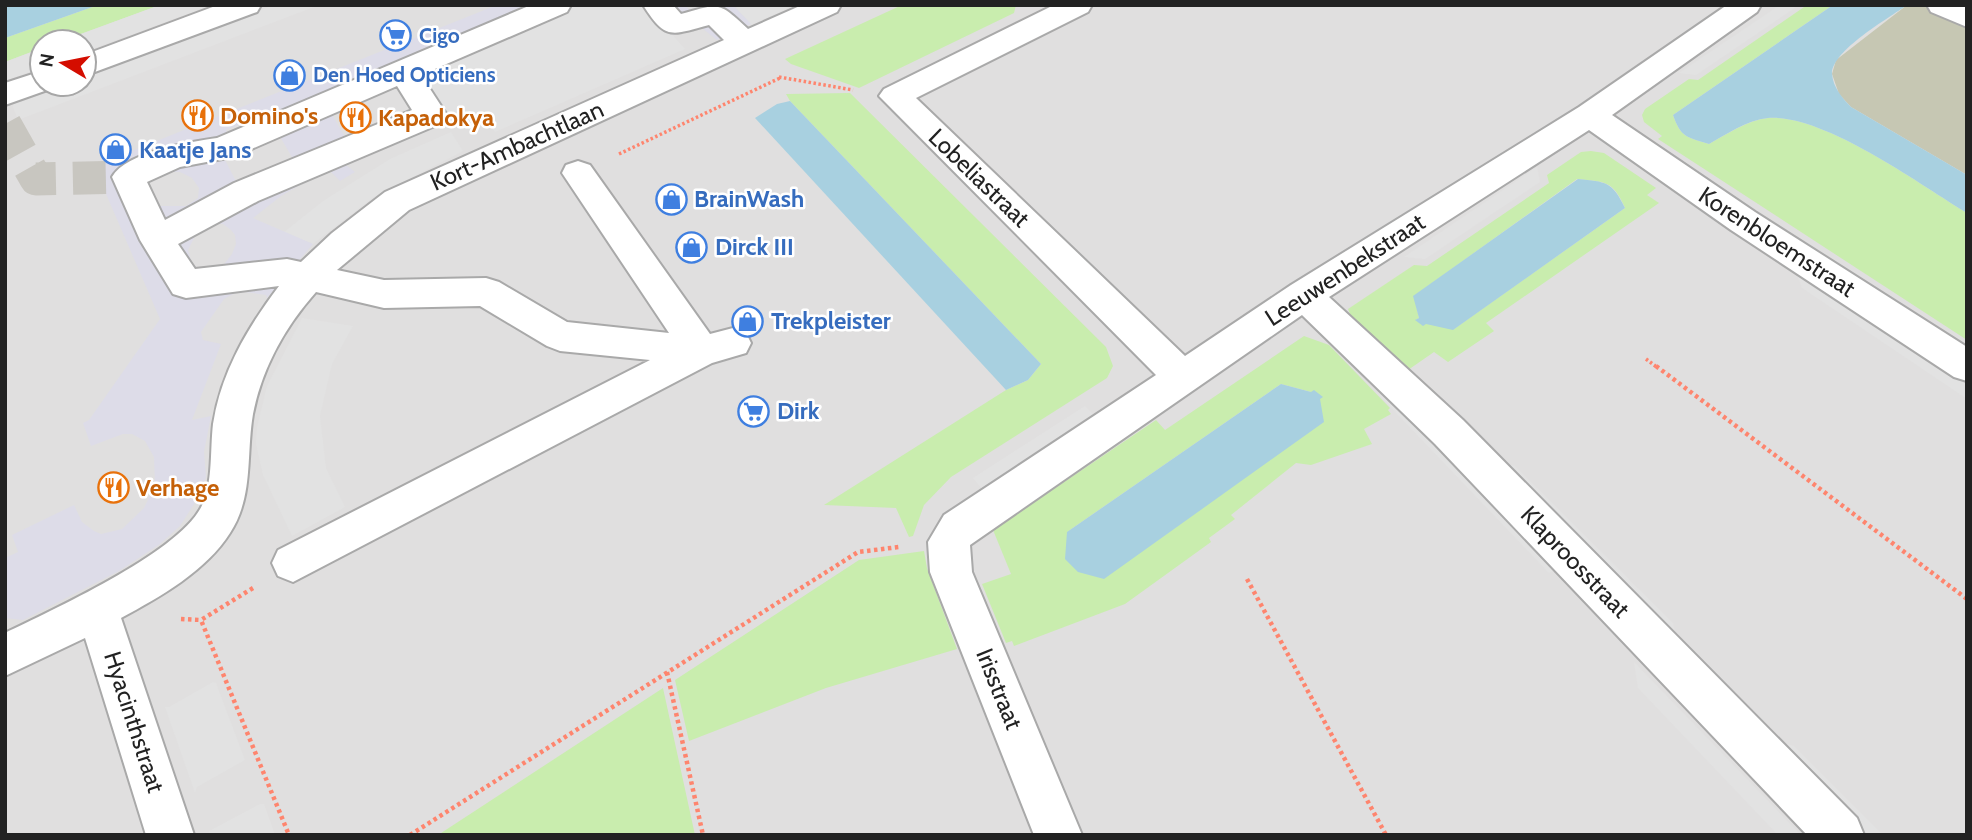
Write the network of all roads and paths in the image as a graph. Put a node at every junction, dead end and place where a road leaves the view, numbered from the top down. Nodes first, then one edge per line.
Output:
1 (247, 5) edge
2 (657, 5) edge
3 (827, 5) edge
4 (1078, 5) edge
5 (1747, 5) edge
6 (1941, 5) edge
7 (540, 8) edge
8 (1967, 18) edge
9 (745, 43) junction
10 (98, 60) edge
11 (404, 72) junction
12 (780, 78) junction
13 (28, 86) edge
14 (5, 95) edge
15 (895, 96) junction
16 (312, 112) junction
17 (1590, 115) junction
18 (340, 153) junction
19 (578, 173) joint
20 (157, 240) junction
21 (308, 277) junction
22 (1304, 295) junction
23 (717, 347) junction
24 (1646, 359) dead end
25 (1967, 366) edge
26 (1182, 377) junction
27 (949, 542) junction
28 (293, 563) joint
29 (1247, 579) dead end
30 (1967, 599) edge
31 (97, 609) junction
32 (5, 655) edge
33 (667, 671) junction
34 (424, 825) junction
35 (170, 835) edge
36 (289, 835) edge
37 (410, 835) edge
38 (425, 835) edge
39 (704, 835) edge
40 (1058, 835) edge
41 (1385, 835) edge
42 (1840, 835) edge

1 - 10 street
2 - 9 street
3 - 9 street, Kort-Ambachtlaan
4 - 15 street
5 - 17 street, Leeuwenbekstraat
6 - 8 street
7 - 11 street
9 - 12 path
9 - 21 street, Kort-Ambachtlaan
11 - 16 street
11 - 18 street
12 - 15 path
12 - 19 path
13 - 14 street
15 - 26 street, Lobeliastraat
16 - 18 street
16 - 20 street
17 - 22 street, Leeuwenbekstraat
17 - 25 street, Korenbloemstraat
18 - 20 street
19 - 23 street
20 - 21 street
21 - 23 street
21 - 31 street, Kort-Ambachtlaan
22 - 26 street, Leeuwenbekstraat
22 - 42 street, Klaproosstraat
23 - 28 street
24 - 30 path
26 - 27 street, Leeuwenbekstraat
27 - 33 path
27 - 40 street, Irisstraat
28 - 36 path
29 - 41 path
31 - 32 street, Kort-Ambachtlaan
31 - 35 street, Hyacinthstraat
33 - 34 path
33 - 39 path
34 - 37 path
34 - 38 path

